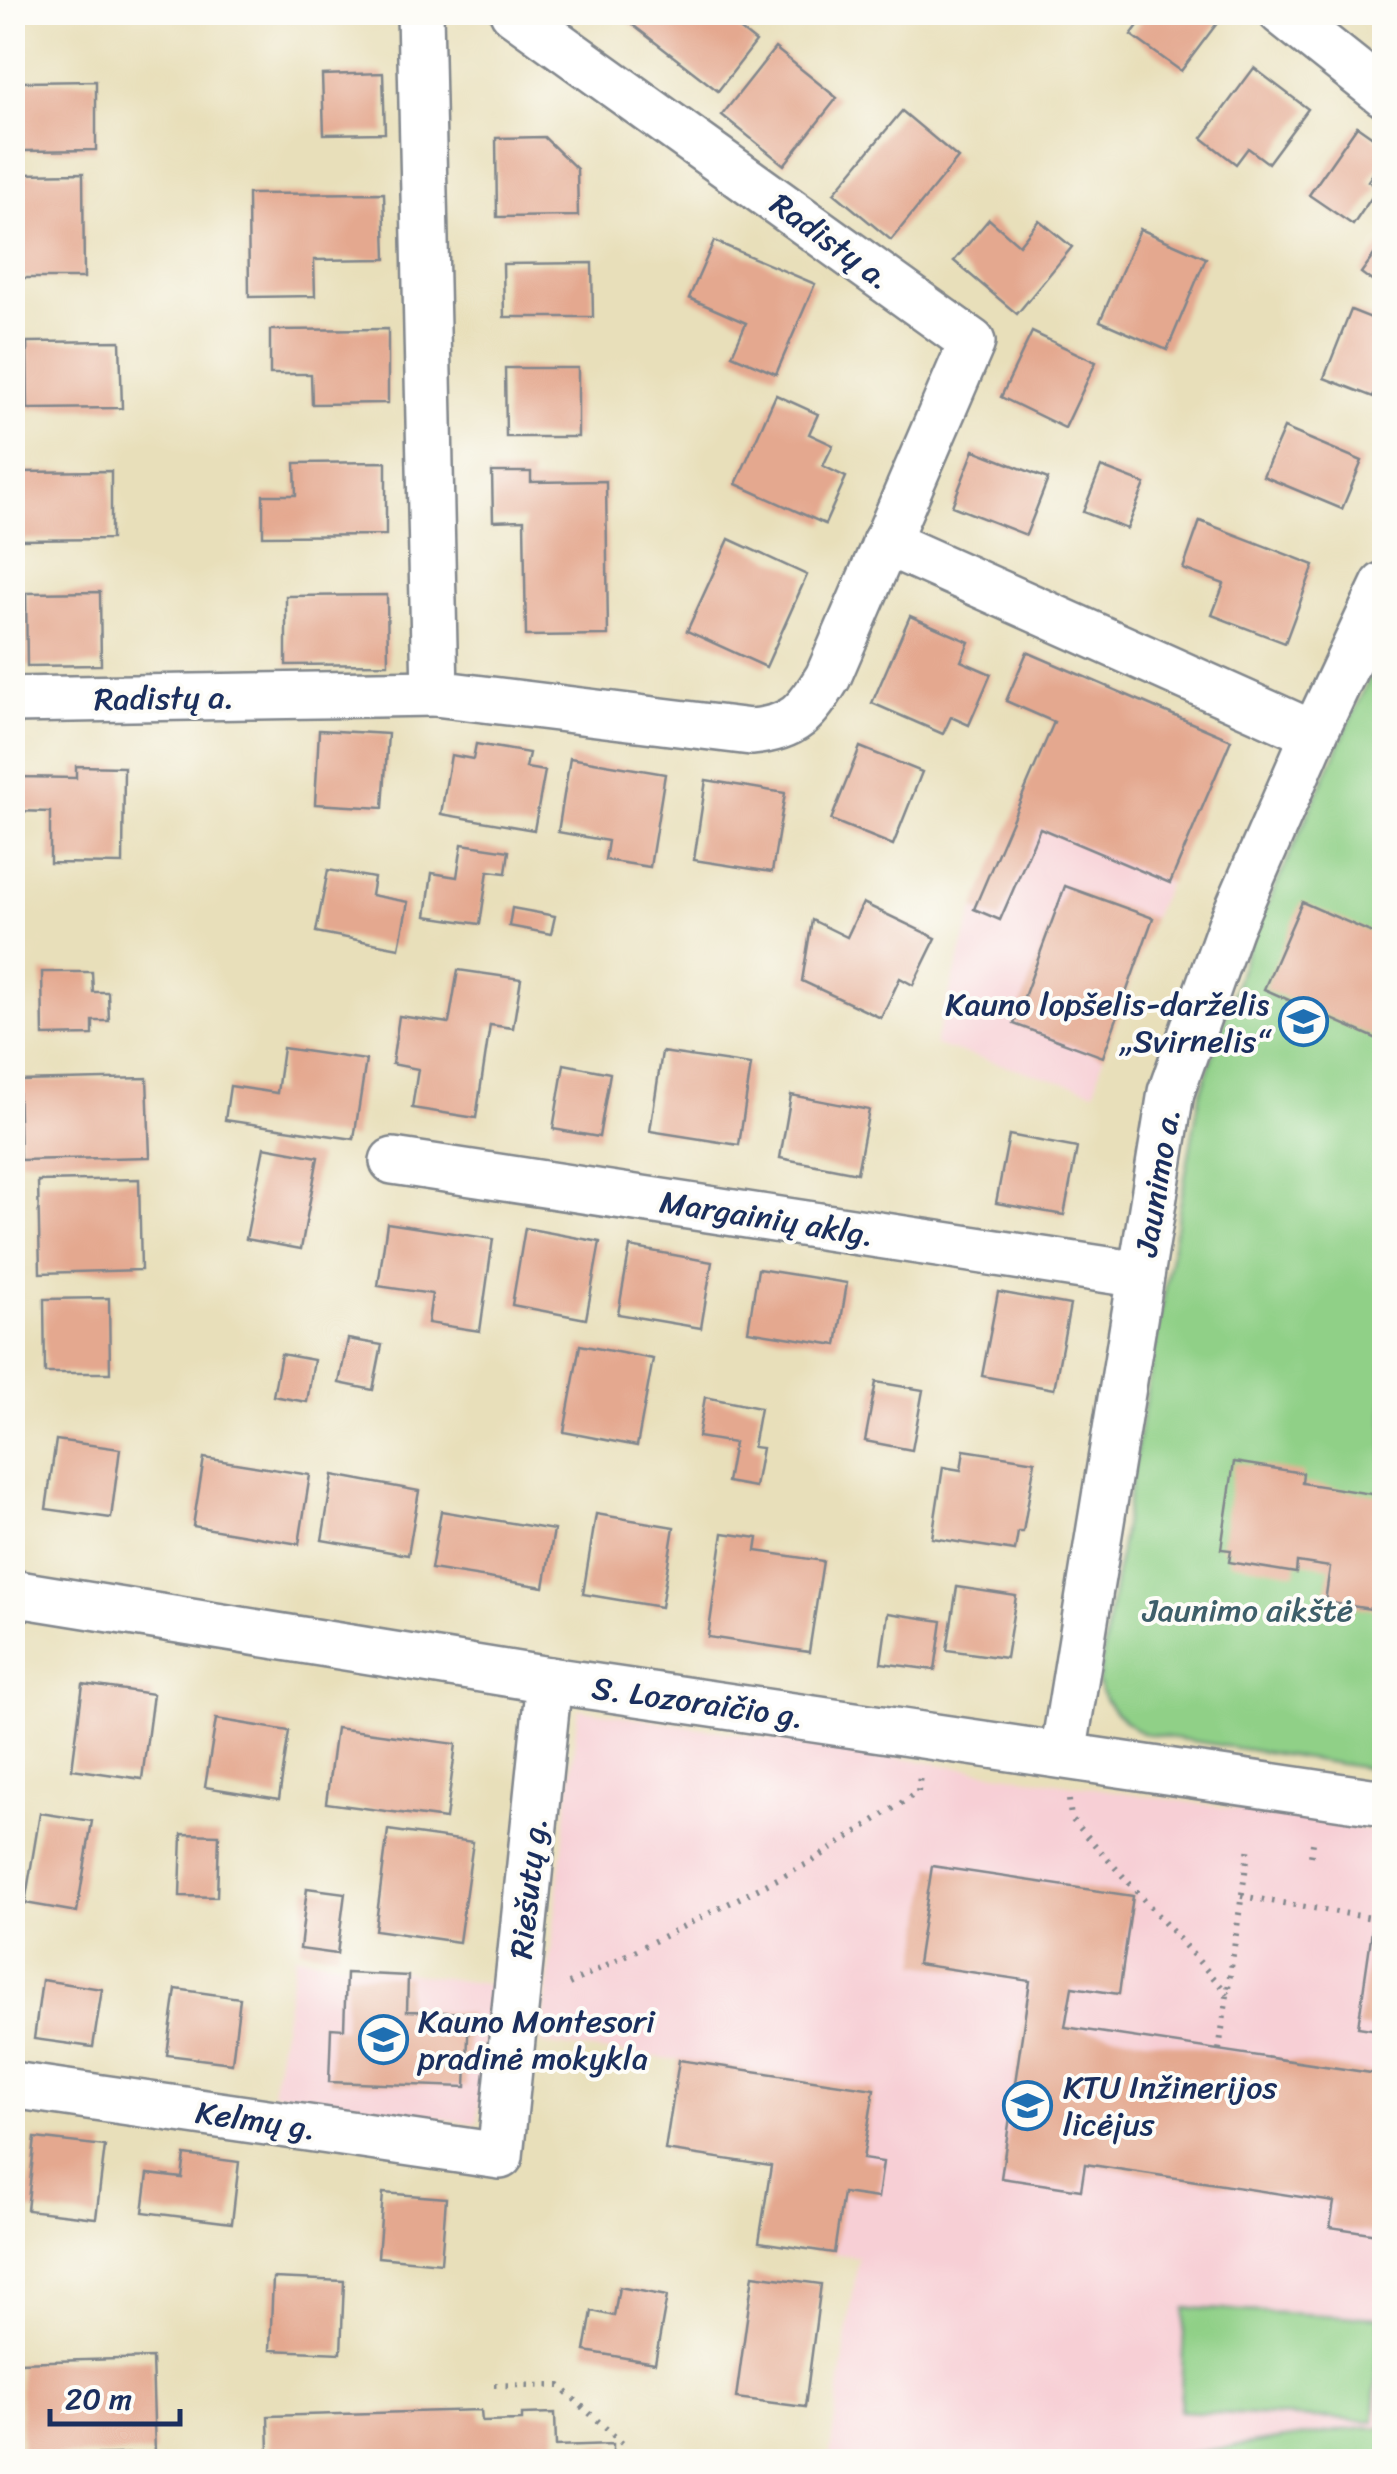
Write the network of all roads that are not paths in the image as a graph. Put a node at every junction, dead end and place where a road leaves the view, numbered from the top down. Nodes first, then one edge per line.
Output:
1 (420, 12) edge
2 (513, 12) edge
3 (1280, 12) edge
4 (1384, 94) edge
5 (885, 542) junction
6 (1384, 586) edge
7 (435, 693) junction
8 (12, 700) edge
9 (1314, 734) junction
10 (394, 1161) dead end
11 (1141, 1275) junction
12 (12, 1593) edge
13 (549, 1680) junction
14 (1063, 1755) junction
15 (1384, 1803) edge
16 (12, 2084) edge
17 (500, 2156) joint

1 - 7 street
2 - 5 street, Radistų a.
3 - 4 street
5 - 7 street, Radistų a.
5 - 9 street
6 - 9 street, Jaunimo a.
7 - 8 street, Radistų a.
9 - 11 street, Jaunimo a.
10 - 11 street, Margainių aklg.
11 - 14 street, Jaunimo a.
12 - 13 street, S. Lozoraičio g.
13 - 14 street, S. Lozoraičio g.
13 - 17 street, Riešutų g.
14 - 15 street, S. Lozoraičio g.
16 - 17 street, Kelmų g.

